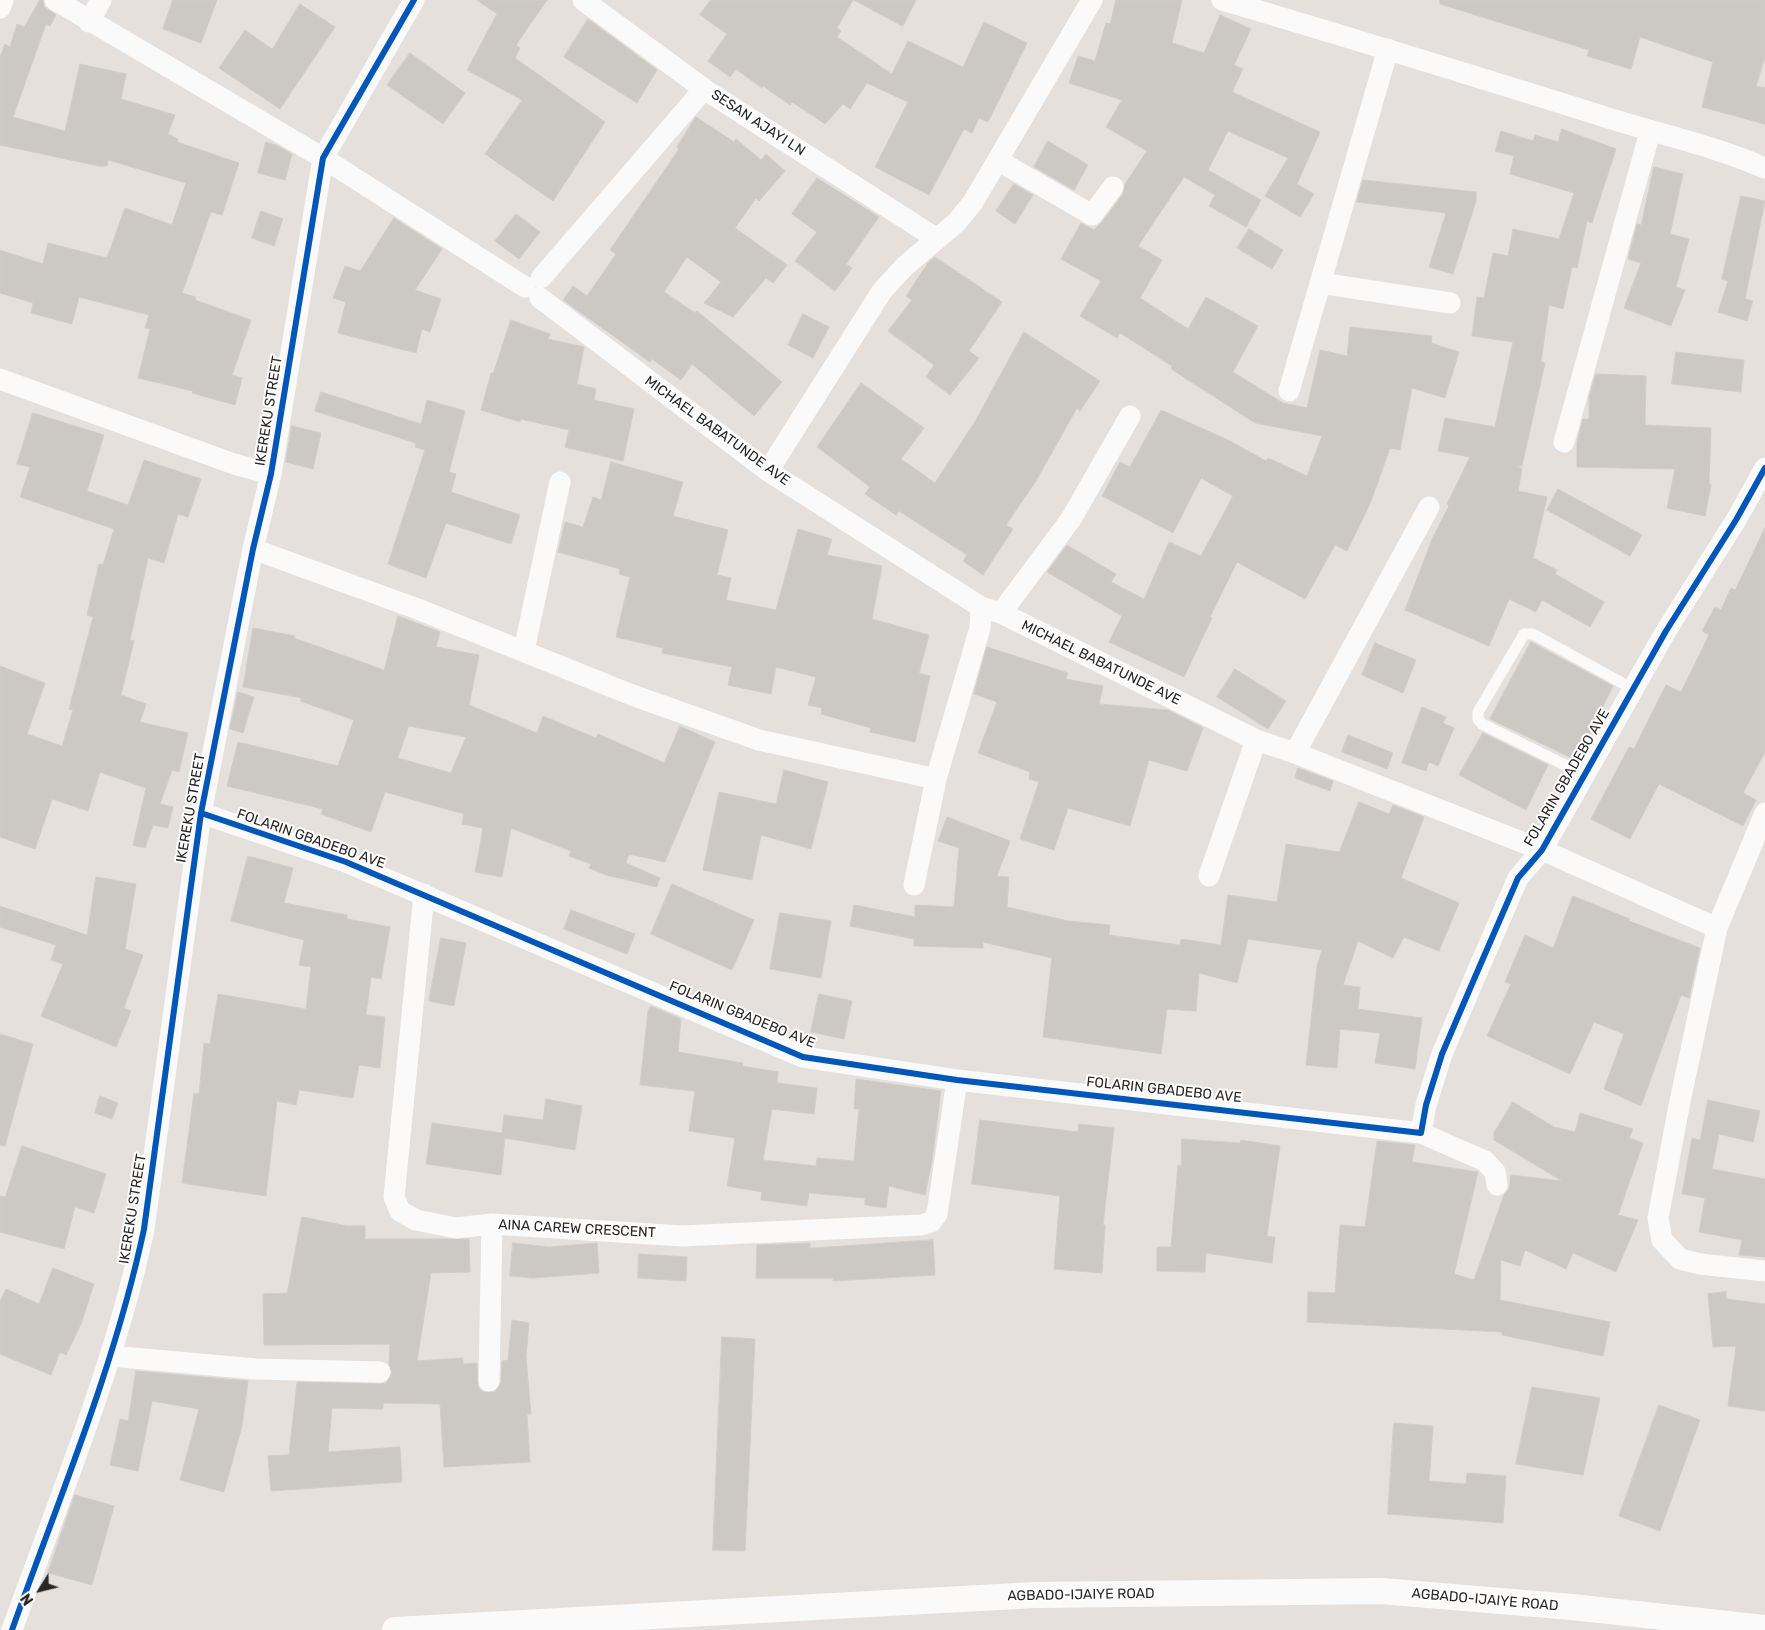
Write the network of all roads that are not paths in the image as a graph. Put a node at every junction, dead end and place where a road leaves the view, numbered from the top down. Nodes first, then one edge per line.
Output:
1 (3, 0) edge
2 (55, 0) edge
3 (101, 0) edge
4 (414, 0) edge
5 (584, 0) edge
6 (1092, 0) edge
7 (1222, 0) edge
8 (0, 8) edge
9 (89, 22) junction
10 (1388, 48) junction
11 (704, 89) junction
12 (1650, 132) junction
13 (323, 158) junction
14 (999, 161) junction
15 (1765, 168) edge
16 (1113, 186) dead end
17 (937, 238) junction
18 (1320, 283) junction
19 (535, 288) junction
20 (1450, 303) dead end
21 (1, 383) edge
22 (1288, 391) dead end
23 (1130, 416) dead end
24 (1564, 442) dead end
25 (1765, 468) edge
26 (768, 471) junction
27 (271, 474) junction
28 (560, 482) dead end
29 (1429, 507) dead end
30 (253, 549) junction
31 (991, 610) junction
32 (524, 650) junction
33 (1633, 689) junction
34 (1256, 740) junction
35 (1295, 753) junction
36 (1585, 776) junction
37 (936, 779) junction
38 (201, 813) junction
39 (1765, 814) edge
40 (1542, 850) junction
41 (1209, 876) dead end
42 (914, 885) dead end
43 (424, 894) junction
44 (1717, 928) junction
45 (958, 1080) junction
46 (1421, 1133) junction
47 (1497, 1185) dead end
48 (492, 1224) junction
49 (1765, 1271) edge
50 (110, 1356) junction
51 (380, 1372) dead end
52 (489, 1381) dead end
53 (651, 1623) edge
54 (1755, 1628) edge
55 (12, 1630) edge
56 (395, 1630) edge

1 - 8 street
2 - 9 street, MICHAEL BABATUNDE AVE
3 - 9 street
4 - 13 street, IKEREKU STREET
5 - 11 street, SESAN AJAYI LN
6 - 14 street
7 - 10 street
9 - 13 street, MICHAEL BABATUNDE AVE
10 - 12 street
10 - 18 street
11 - 17 street, SESAN AJAYI LN
11 - 19 street
12 - 15 street
12 - 24 street
13 - 19 street, MICHAEL BABATUNDE AVE
13 - 27 street, IKEREKU STREET
14 - 16 street
14 - 17 street
17 - 26 street
18 - 20 street
18 - 22 street
19 - 26 street, MICHAEL BABATUNDE AVE
21 - 27 street
23 - 31 street
25 - 33 street, FOLARIN GBADEBO AVE
26 - 31 street, MICHAEL BABATUNDE AVE
27 - 30 street, IKEREKU STREET
28 - 32 street
29 - 35 street
30 - 32 street
30 - 38 street, IKEREKU STREET
31 - 34 street, MICHAEL BABATUNDE AVE
31 - 37 street
32 - 37 street
33 - 36 street, FOLARIN GBADEBO AVE
33 - 36 lane
34 - 35 street, MICHAEL BABATUNDE AVE
34 - 41 street
35 - 40 street, MICHAEL BABATUNDE AVE
36 - 40 street, FOLARIN GBADEBO AVE
37 - 42 street
38 - 43 street, FOLARIN GBADEBO AVE
38 - 50 street, IKEREKU STREET
39 - 44 street
40 - 44 street, MICHAEL BABATUNDE AVE
40 - 46 street, FOLARIN GBADEBO AVE
43 - 45 street, FOLARIN GBADEBO AVE
43 - 48 street, AINA CAREW CRESCENT
44 - 49 street
45 - 46 street, FOLARIN GBADEBO AVE
45 - 48 street, AINA CAREW CRESCENT
46 - 47 street
48 - 52 street
50 - 51 street
50 - 55 street, IKEREKU STREET
53 - 54 street, AGBADO-IJAIYE ROAD
53 - 56 street, AGBADO-IJAIYE ROAD

